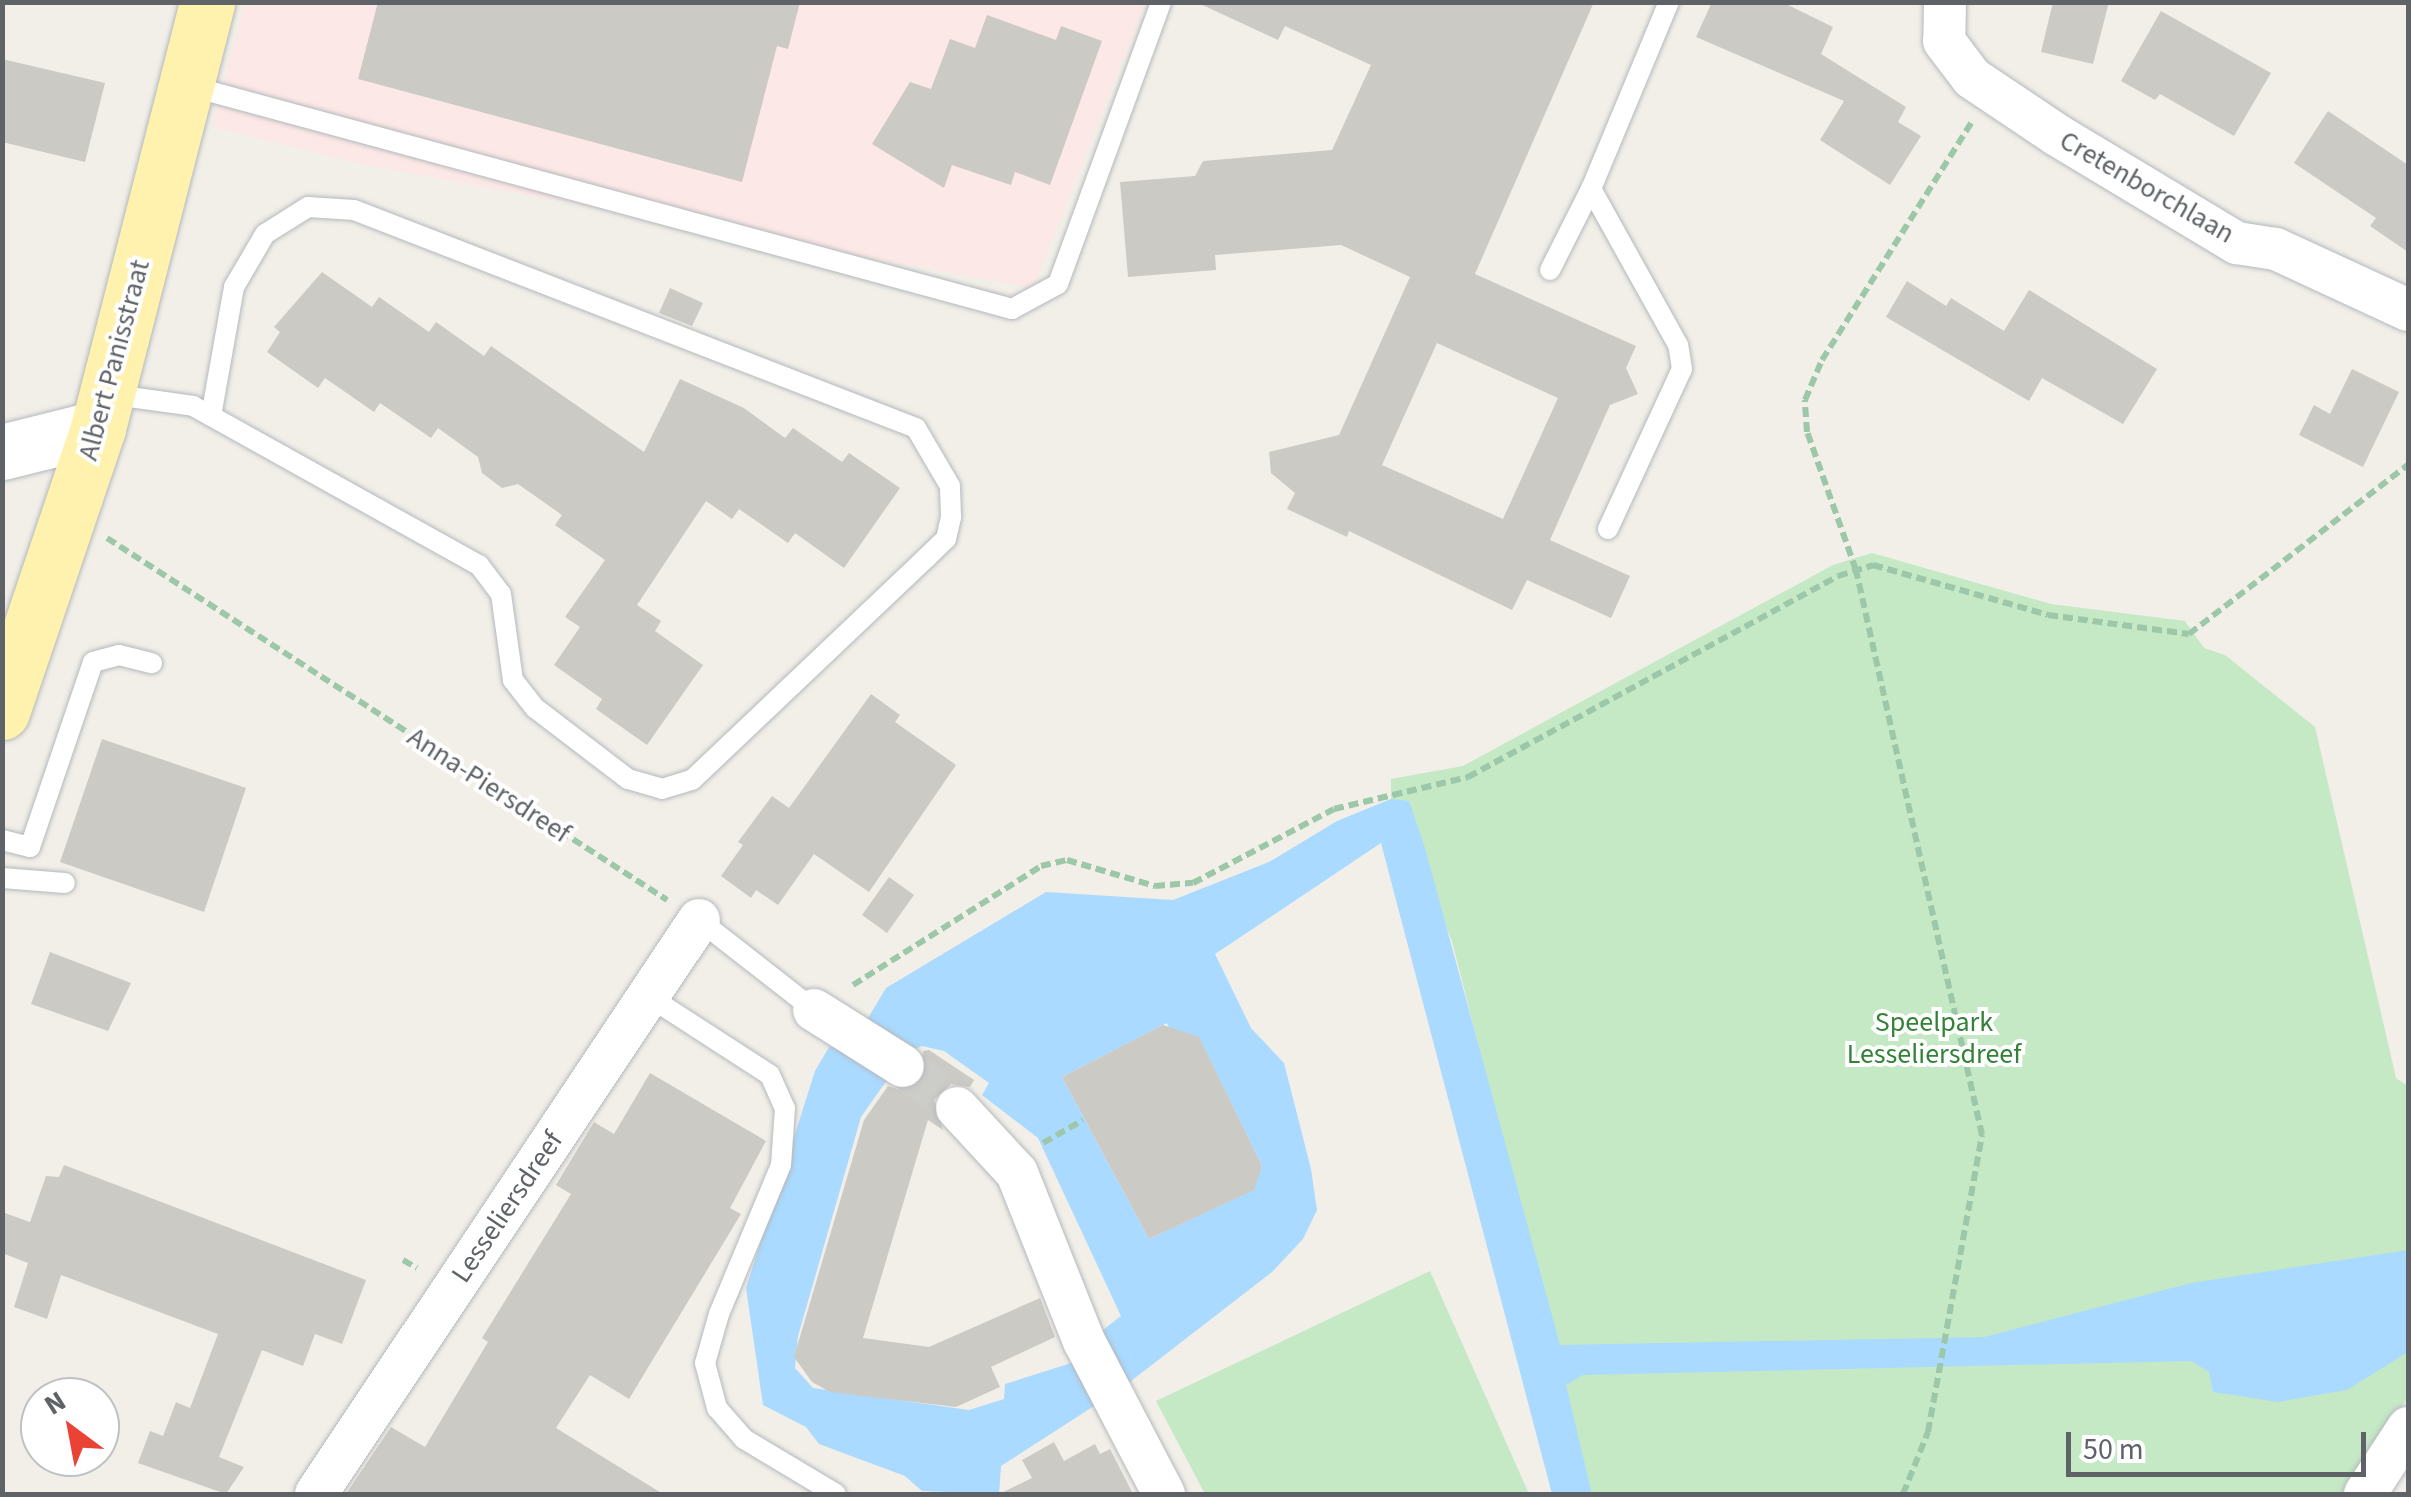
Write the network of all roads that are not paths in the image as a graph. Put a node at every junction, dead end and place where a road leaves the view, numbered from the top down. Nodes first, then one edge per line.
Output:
1 (207, 2) edge
2 (1161, 2) edge
3 (1669, 2) edge
4 (1945, 2) edge
5 (186, 84) junction
6 (1591, 189) junction
7 (1550, 270) dead end
8 (2408, 310) edge
9 (102, 410) junction
10 (212, 416) junction
11 (2, 452) edge
12 (1608, 529) dead end
13 (152, 664) dead end
14 (2, 712) edge
15 (2, 840) edge
16 (2, 878) edge
17 (64, 883) dead end
18 (698, 920) joint
19 (648, 996) junction
20 (830, 1020) joint
21 (902, 1065) tunnel mouth
22 (957, 1108) tunnel mouth
23 (2408, 1428) edge
24 (316, 1494) edge
25 (836, 1494) edge
26 (1164, 1494) edge
27 (2366, 1494) edge

1 - 5 main road, Albert Panisstraat
2 - 5 lane
3 - 6 lane
4 - 8 street, Cretenborchlaan
5 - 9 main road, Albert Panisstraat
6 - 7 lane
6 - 12 lane
9 - 10 lane
9 - 11 street
9 - 14 main road, Albert Panisstraat
10 - 10 lane
13 - 15 lane
16 - 17 lane
18 - 19 street, Lesseliersdreef
18 - 20 lane
19 - 24 street, Lesseliersdreef
19 - 25 lane
20 - 21 street
22 - 26 street
23 - 27 street

